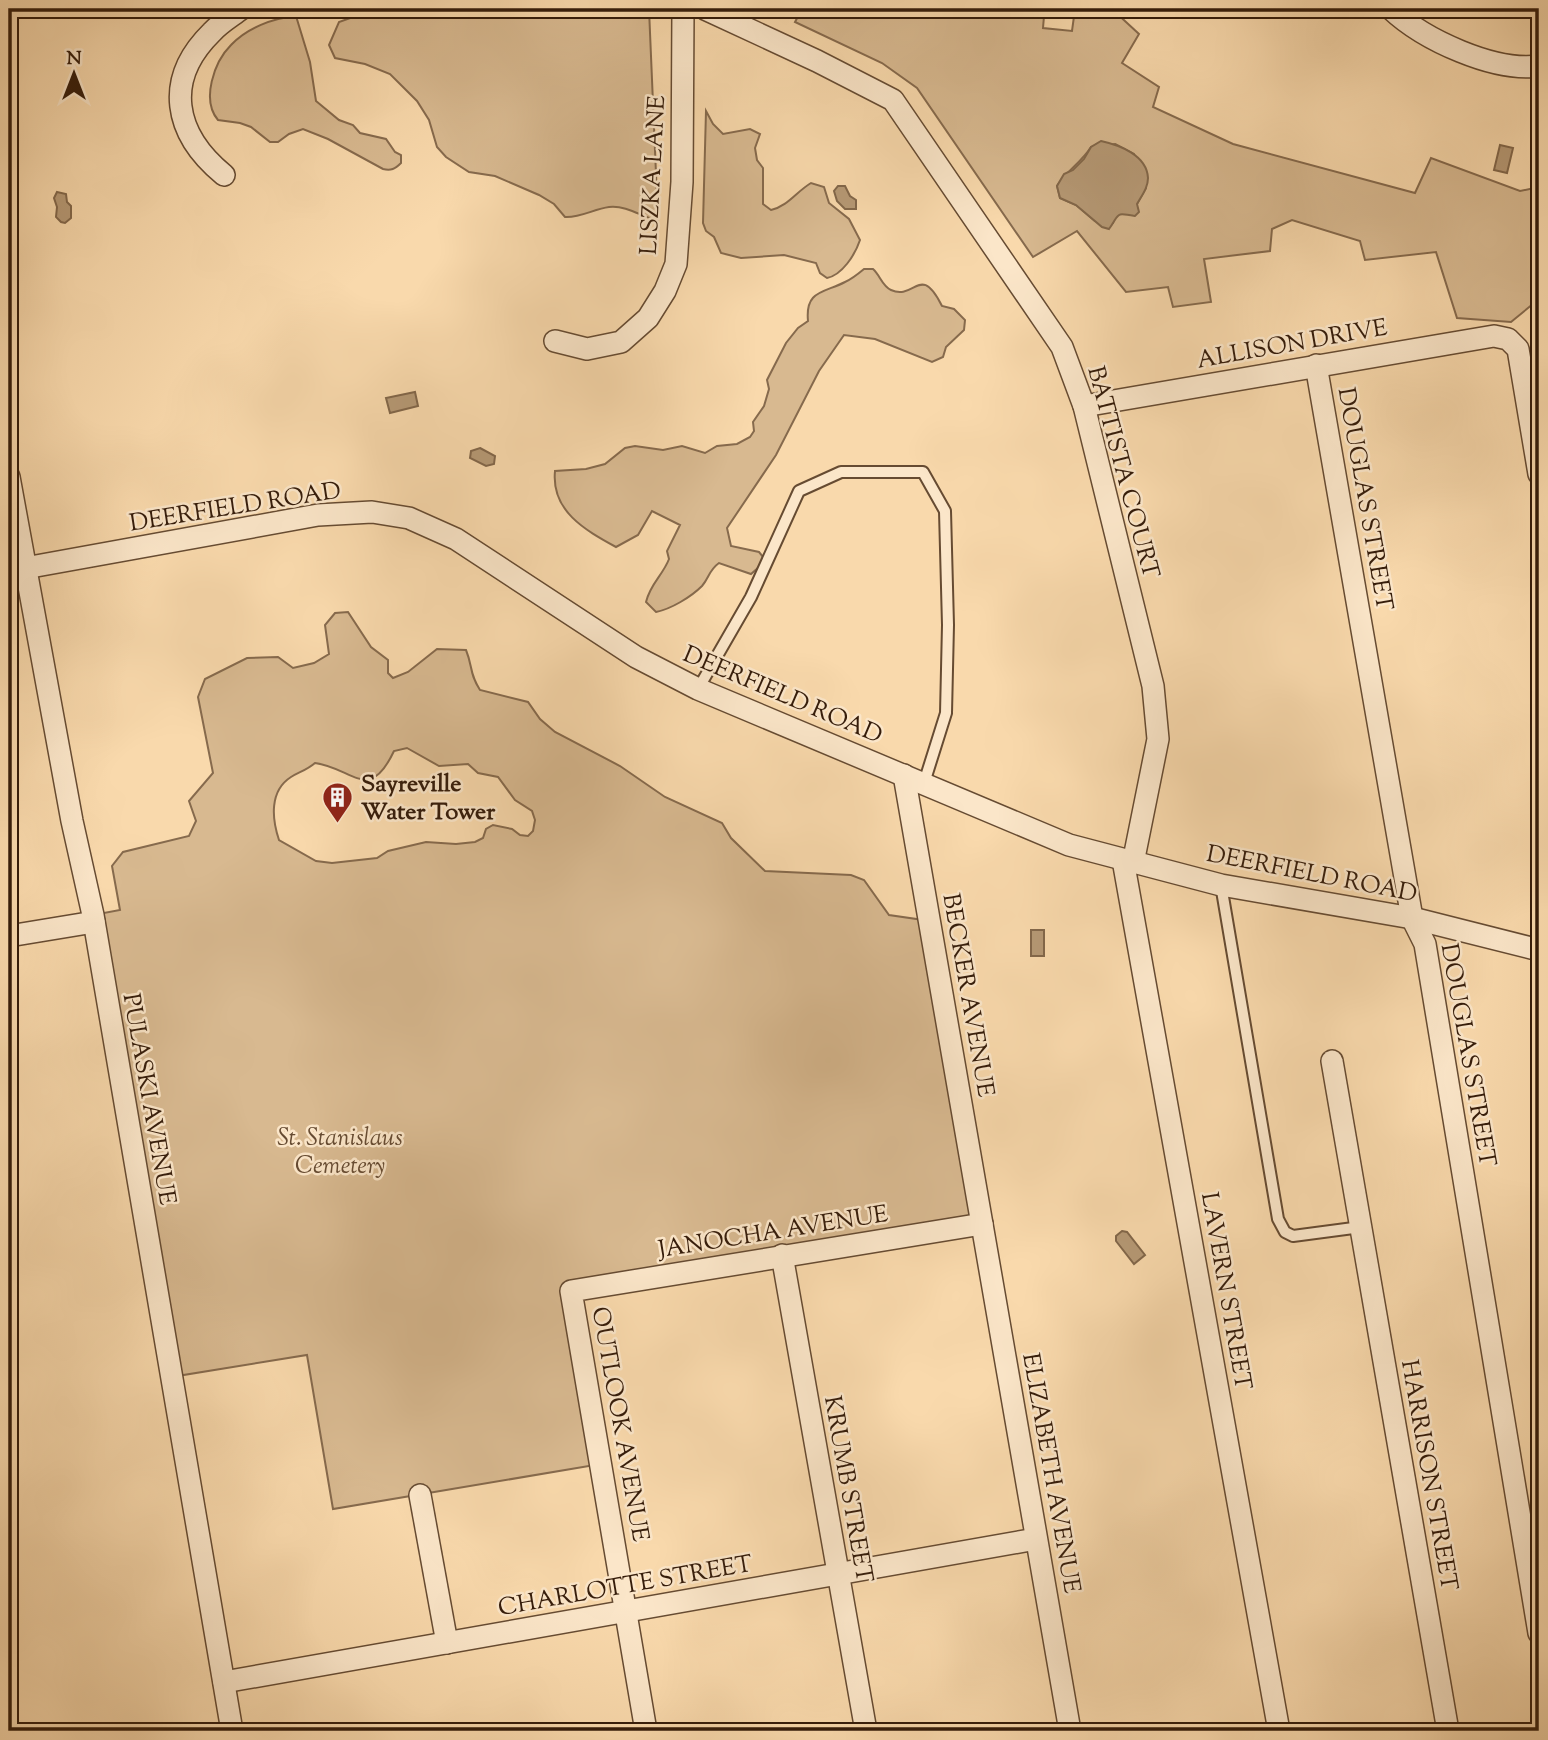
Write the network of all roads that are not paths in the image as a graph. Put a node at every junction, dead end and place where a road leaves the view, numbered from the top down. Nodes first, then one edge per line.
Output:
1 (242, 9) edge
2 (683, 9) edge
3 (705, 9) edge
4 (1391, 9) edge
5 (1532, 67) edge
6 (224, 175) dead end
7 (555, 341) dead end
8 (1316, 365) junction
9 (1084, 406) junction
10 (1539, 474) edge
11 (9, 477) edge
12 (25, 568) junction
13 (698, 689) junction
14 (914, 779) junction
15 (1128, 861) junction
16 (1222, 885) junction
17 (1412, 918) junction
18 (94, 922) junction
19 (9, 936) edge
20 (1539, 950) edge
21 (1332, 1061) dead end
22 (982, 1224) junction
23 (1361, 1227) junction
24 (782, 1255) junction
25 (571, 1290) joint
26 (420, 1495) dead end
27 (1036, 1539) junction
28 (838, 1574) junction
29 (625, 1611) junction
30 (1539, 1633) edge
31 (447, 1643) junction
32 (224, 1682) junction
33 (232, 1731) edge
34 (646, 1731) edge
35 (866, 1731) edge
36 (1070, 1731) edge
37 (1279, 1731) edge
38 (1448, 1731) edge

1 - 6 street
2 - 7 street, LISZKA LANE
3 - 9 street, BATTISTA COURT
4 - 5 street
8 - 9 street, ALLISON DRIVE
8 - 10 street, ALLISON DRIVE
8 - 17 street, DOUGLAS STREET
9 - 15 street, BATTISTA COURT
11 - 12 street, PULASKI AVENUE
12 - 13 street, DEERFIELD ROAD
12 - 18 street, PULASKI AVENUE
13 - 14 street, DEERFIELD ROAD
13 - 14 lane
14 - 15 street, DEERFIELD ROAD
14 - 22 street, BECKER AVENUE
15 - 16 street, DEERFIELD ROAD
15 - 37 street, LAVERN STREET
16 - 17 street, DEERFIELD ROAD
16 - 23 lane
17 - 20 street, DEERFIELD ROAD
17 - 30 street, DOUGLAS STREET
18 - 19 street
18 - 32 street, PULASKI AVENUE
21 - 23 street, HARRISON STREET
22 - 24 street, JANOCHA AVENUE
22 - 27 street, ELIZABETH AVENUE
23 - 38 street, HARRISON STREET
24 - 25 street, JANOCHA AVENUE
24 - 28 street, KRUMB STREET
25 - 29 street, OUTLOOK AVENUE
26 - 31 street
27 - 28 street, CHARLOTTE STREET
27 - 36 street, ELIZABETH AVENUE
28 - 29 street, CHARLOTTE STREET
28 - 35 street, KRUMB STREET
29 - 31 street, CHARLOTTE STREET
29 - 34 street, OUTLOOK AVENUE
31 - 32 street, CHARLOTTE STREET
32 - 33 street, PULASKI AVENUE

